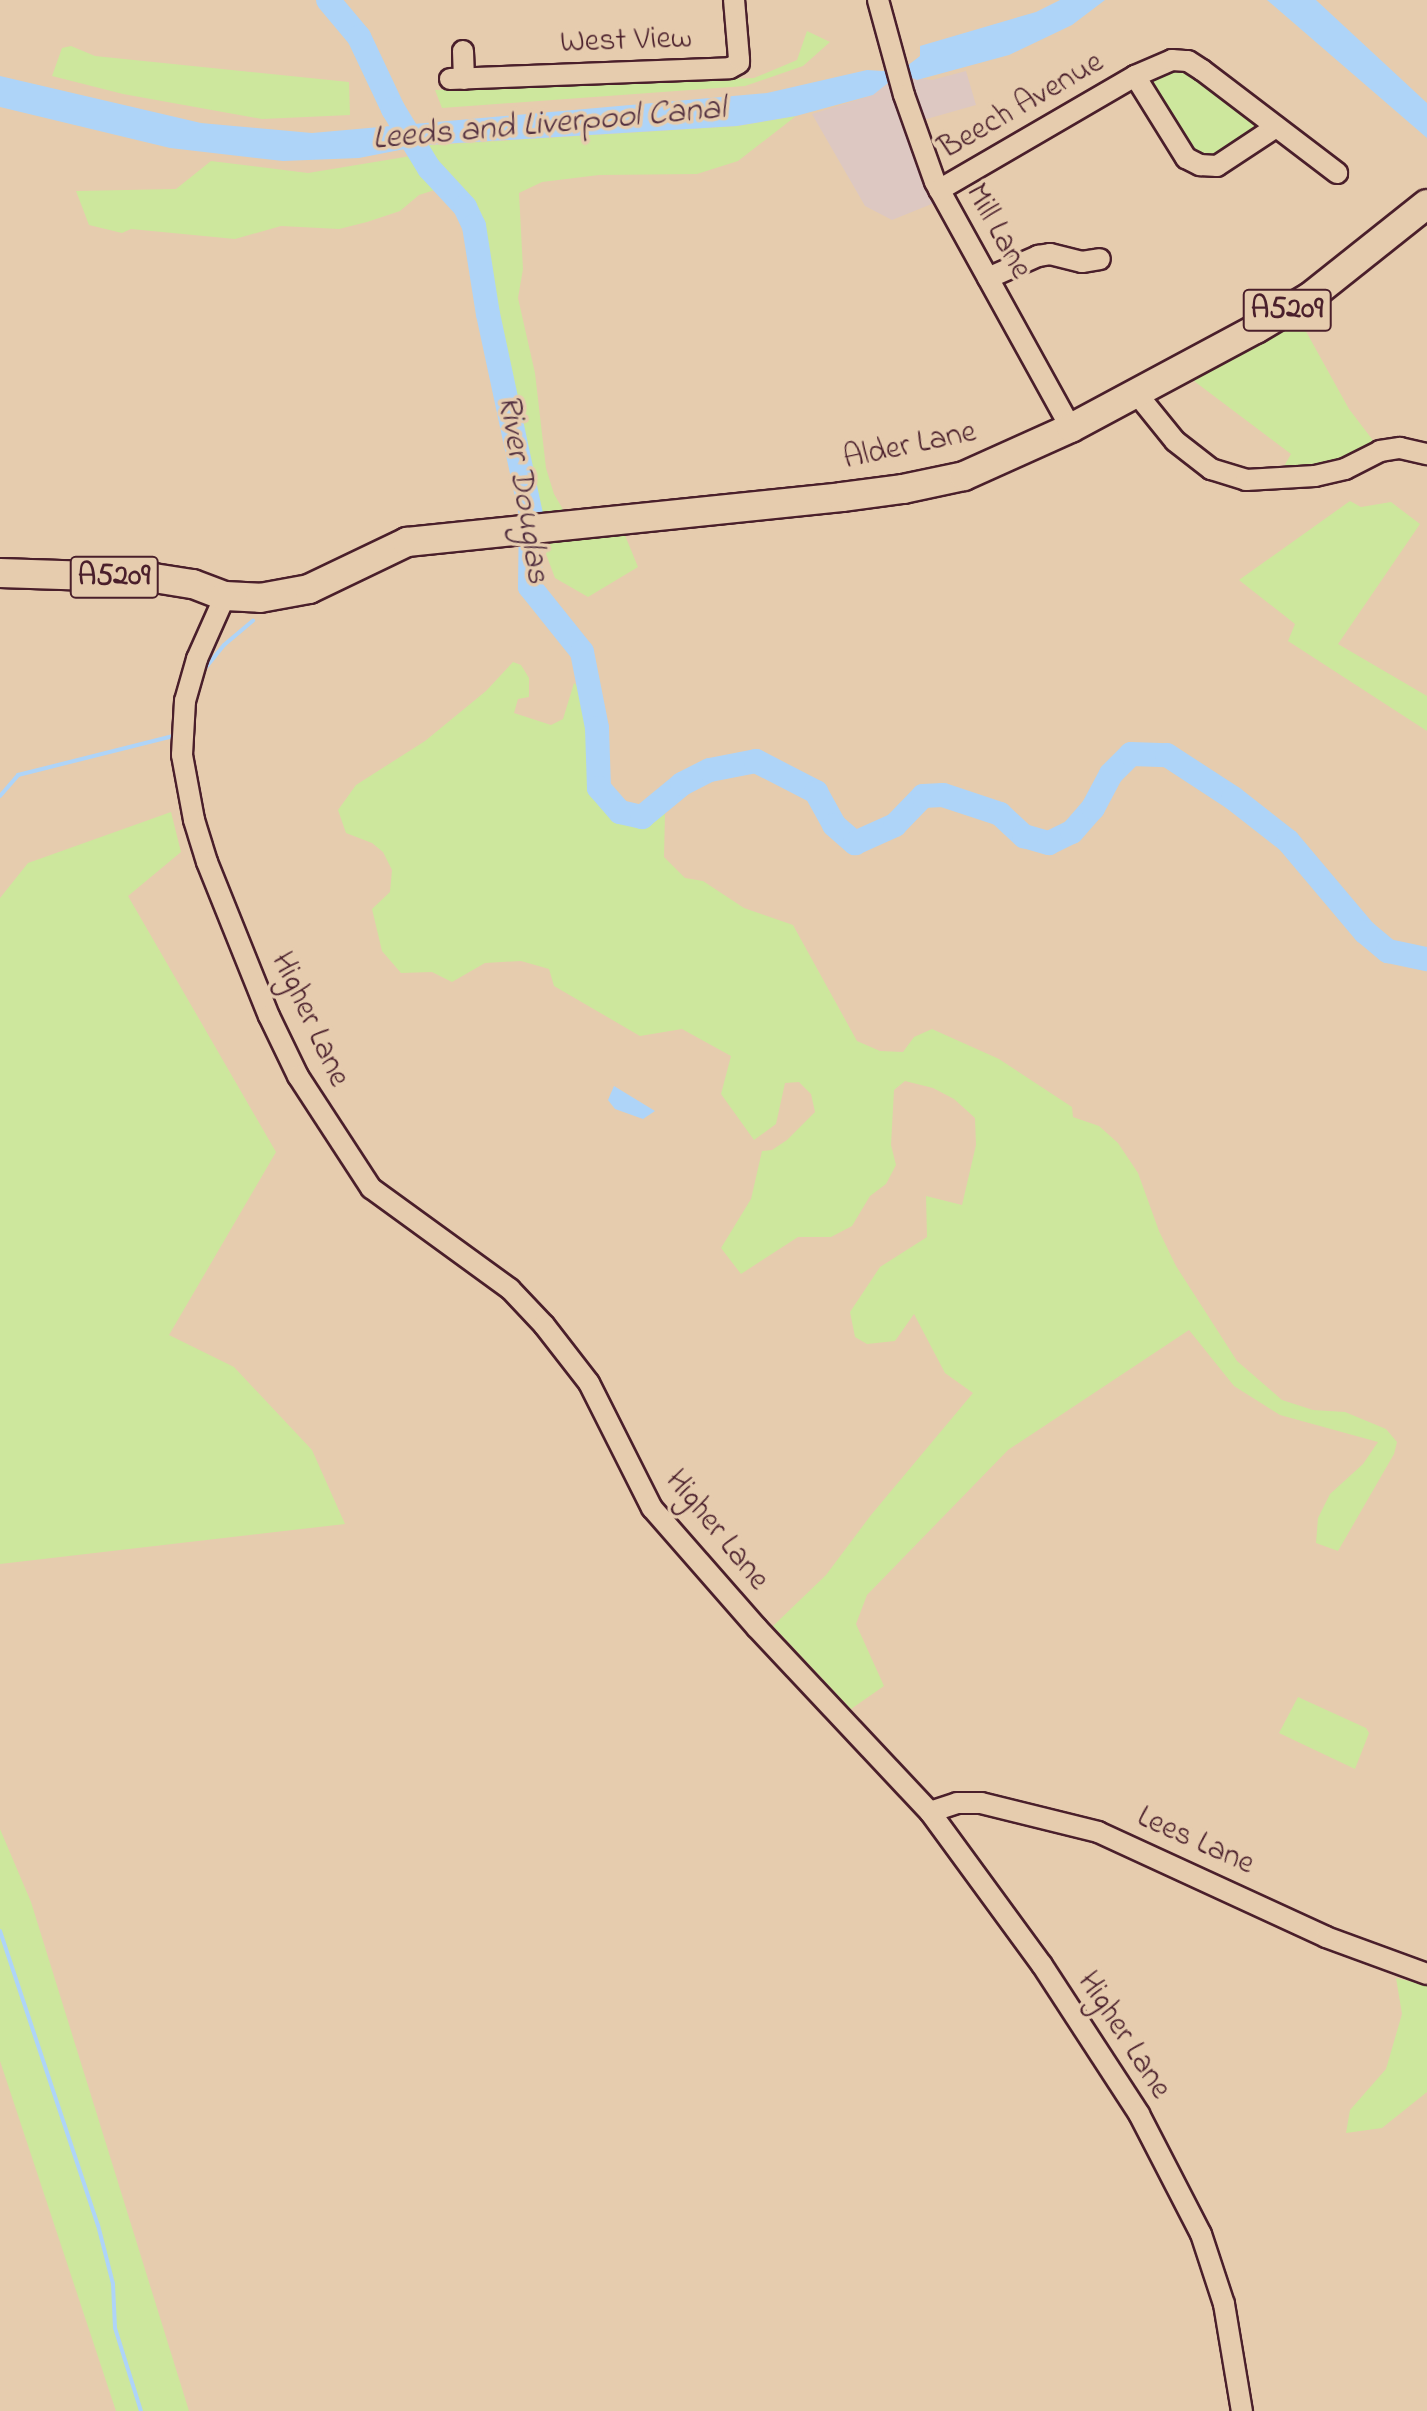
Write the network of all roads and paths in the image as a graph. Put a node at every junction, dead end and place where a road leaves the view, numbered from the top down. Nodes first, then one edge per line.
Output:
1 (734, 0) edge
2 (878, 0) edge
3 (463, 51) dead end
4 (1135, 76) junction
5 (1276, 127) junction
6 (1337, 173) dead end
7 (939, 190) junction
8 (1427, 204) edge
9 (1089, 256) dead end
10 (988, 278) junction
11 (1137, 394) junction
12 (1071, 428) junction
13 (1427, 454) edge
14 (0, 573) edge
15 (225, 596) junction
16 (930, 1812) junction
17 (1427, 1974) edge
18 (1242, 2411) edge

1 - 3 street, West View
2 - 7 street, Mill Lane
4 - 5 street, Beech Avenue
4 - 5 street, Beech Avenue
4 - 7 street, Beech Avenue
5 - 6 street, Beech Avenue
7 - 10 street, Mill Lane
8 - 11 highway, Alder Lane / A5209
9 - 10 street
10 - 12 street, Mill Lane
11 - 12 highway, Alder Lane / A5209
11 - 13 street
12 - 15 highway, Alder Lane / A5209
14 - 15 highway, A5209
15 - 16 street, Higher Lane
16 - 17 street, Lees Lane
16 - 18 street, Higher Lane

